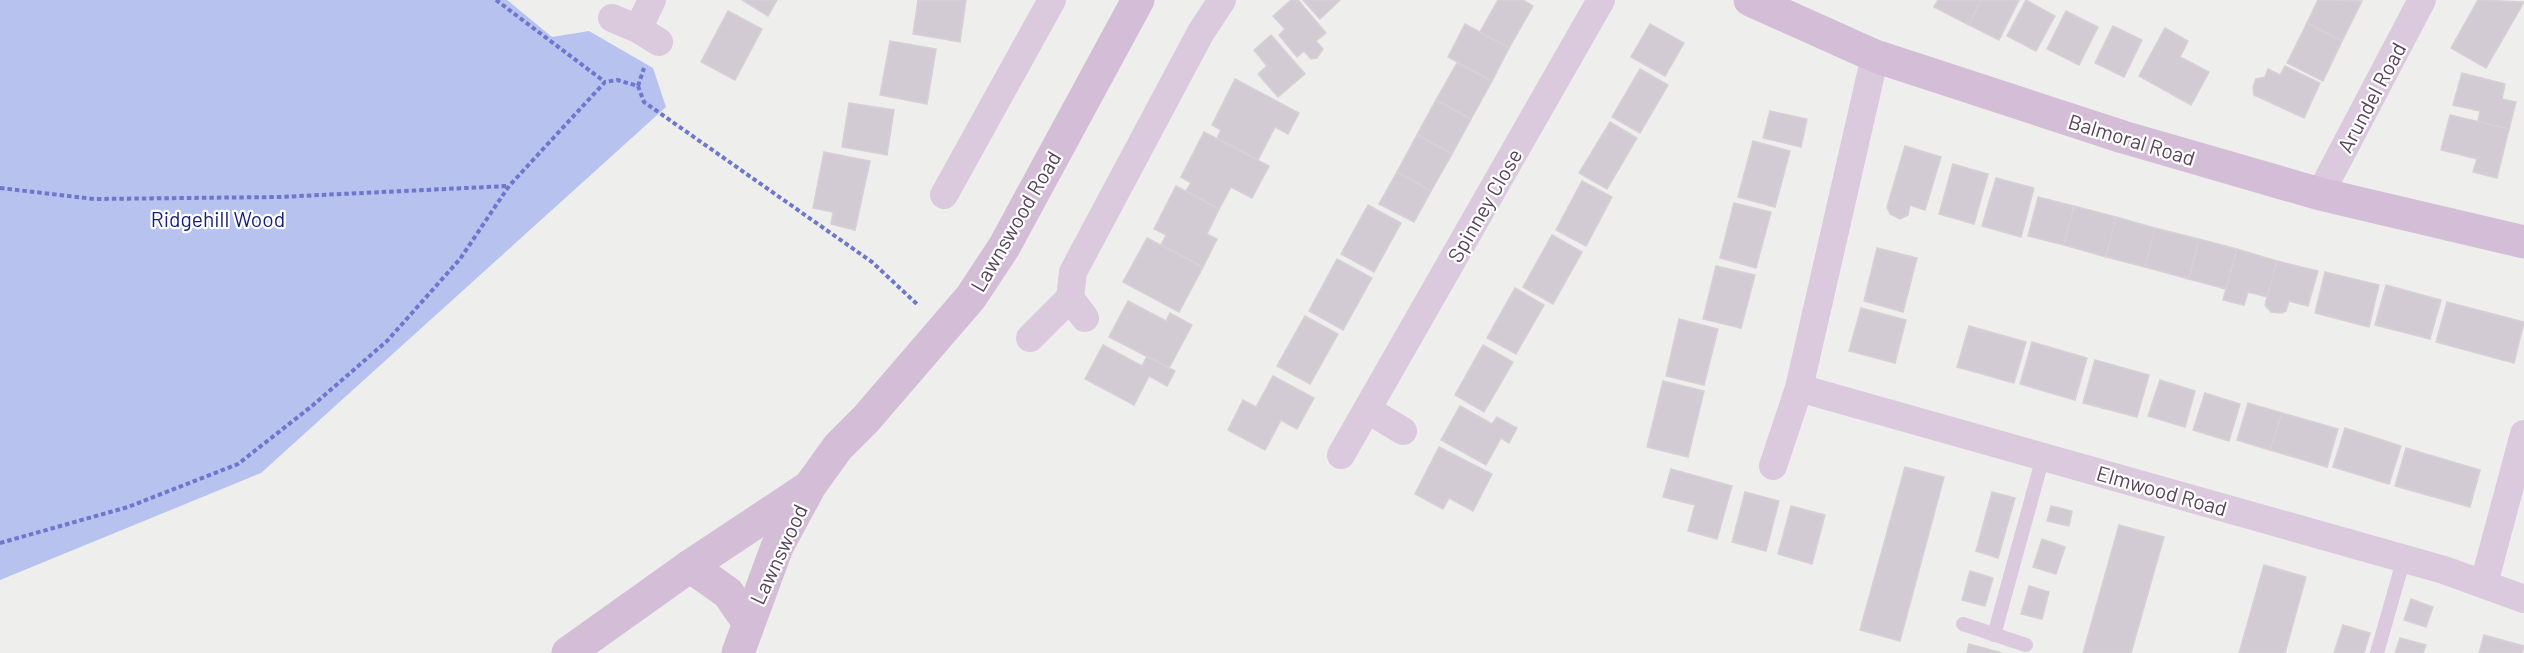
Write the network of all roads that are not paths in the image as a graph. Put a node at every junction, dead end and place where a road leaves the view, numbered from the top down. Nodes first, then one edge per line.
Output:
1 (652, 0) edge
2 (1052, 0) edge
3 (1138, 0) edge
4 (1222, 0) edge
5 (1601, 0) edge
6 (1750, 0) edge
7 (2422, 0) edge
8 (612, 18) dead end
9 (1875, 56) junction
10 (2320, 194) junction
11 (944, 195) dead end
12 (2524, 242) edge
13 (1030, 338) dead end
14 (1799, 388) junction
15 (1368, 410) junction
16 (1403, 431) dead end
17 (2524, 434) edge
18 (838, 447) joint
19 (1341, 455) dead end
20 (2043, 457) junction
21 (1773, 466) dead end
22 (810, 486) junction
23 (2404, 558) junction
24 (690, 566) junction
25 (2484, 583) junction
26 (2524, 599) edge
27 (748, 622) junction
28 (1963, 624) dead end
29 (1994, 635) junction
30 (2026, 645) dead end
31 (568, 653) edge
32 (738, 653) edge
33 (2378, 653) edge

1 - 8 street
2 - 11 street
3 - 18 street, Lawnswood Road
4 - 13 street
5 - 15 street, Spinney Close
6 - 9 street, Balmoral Road
7 - 10 street, Arundel Road
9 - 10 street, Balmoral Road
9 - 14 street
10 - 12 street, Balmoral Road
14 - 20 street, Elmwood Road
14 - 21 street
15 - 16 street
15 - 19 street, Spinney Close
17 - 25 street
18 - 22 street, Lawnswood
20 - 23 street, Elmwood Road
20 - 29 lane
22 - 24 street, Lawnswood
22 - 27 street, Lawnswood
23 - 25 street, Elmwood Road
23 - 33 lane
24 - 27 street, Lawnswood
24 - 31 street, Lawnswood
25 - 26 street, Elmwood Road
27 - 32 street, Lawnswood
28 - 29 lane
29 - 30 lane

